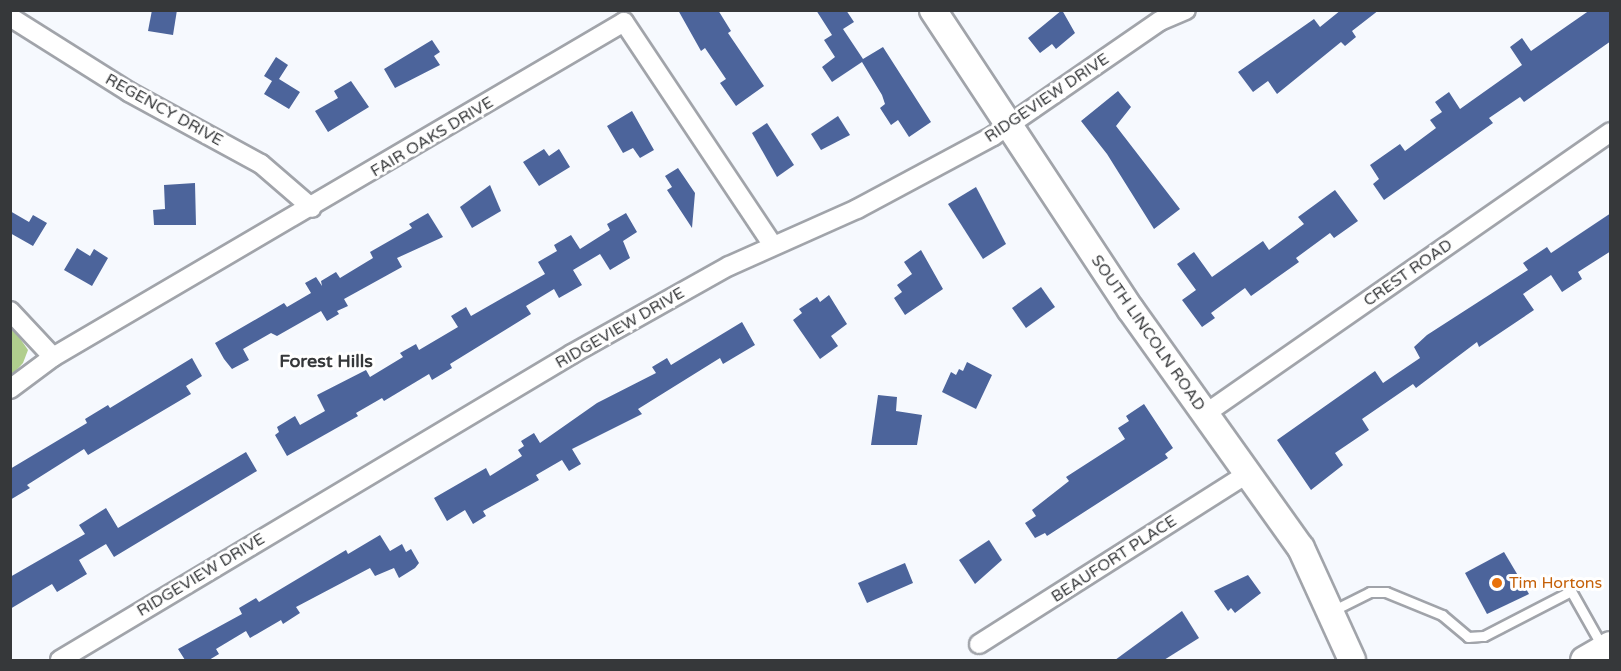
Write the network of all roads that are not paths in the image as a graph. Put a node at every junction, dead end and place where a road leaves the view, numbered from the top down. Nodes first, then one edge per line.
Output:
1 (933, 10) edge
2 (1186, 10) edge
3 (620, 16) edge
4 (1162, 16) edge
5 (10, 17) edge
6 (1009, 126) junction
7 (1611, 132) edge
8 (312, 208) junction
9 (773, 245) junction
10 (10, 311) edge
11 (53, 357) junction
12 (10, 389) edge
13 (1205, 414) junction
14 (1248, 473) junction
15 (1332, 611) junction
16 (979, 644) dead end
17 (1602, 653) edge
18 (60, 660) edge
19 (1352, 660) edge

1 - 6 street, SOUTH LINCOLN ROAD
2 - 4 street, RIDGEVIEW DRIVE
3 - 8 street, FAIR OAKS DRIVE
3 - 9 street, FAIR OAKS DRIVE
4 - 6 street, RIDGEVIEW DRIVE
5 - 8 street, REGENCY DRIVE
6 - 9 street, RIDGEVIEW DRIVE
6 - 13 street, SOUTH LINCOLN ROAD
7 - 13 street, CREST ROAD
8 - 11 street, FAIR OAKS DRIVE
9 - 18 street, RIDGEVIEW DRIVE
10 - 11 street
11 - 12 street, FAIR OAKS DRIVE
13 - 14 street, SOUTH LINCOLN ROAD
14 - 15 street, SOUTH LINCOLN ROAD
14 - 16 street, BEAUFORT PLACE
15 - 17 lane
15 - 19 street, SOUTH LINCOLN ROAD

